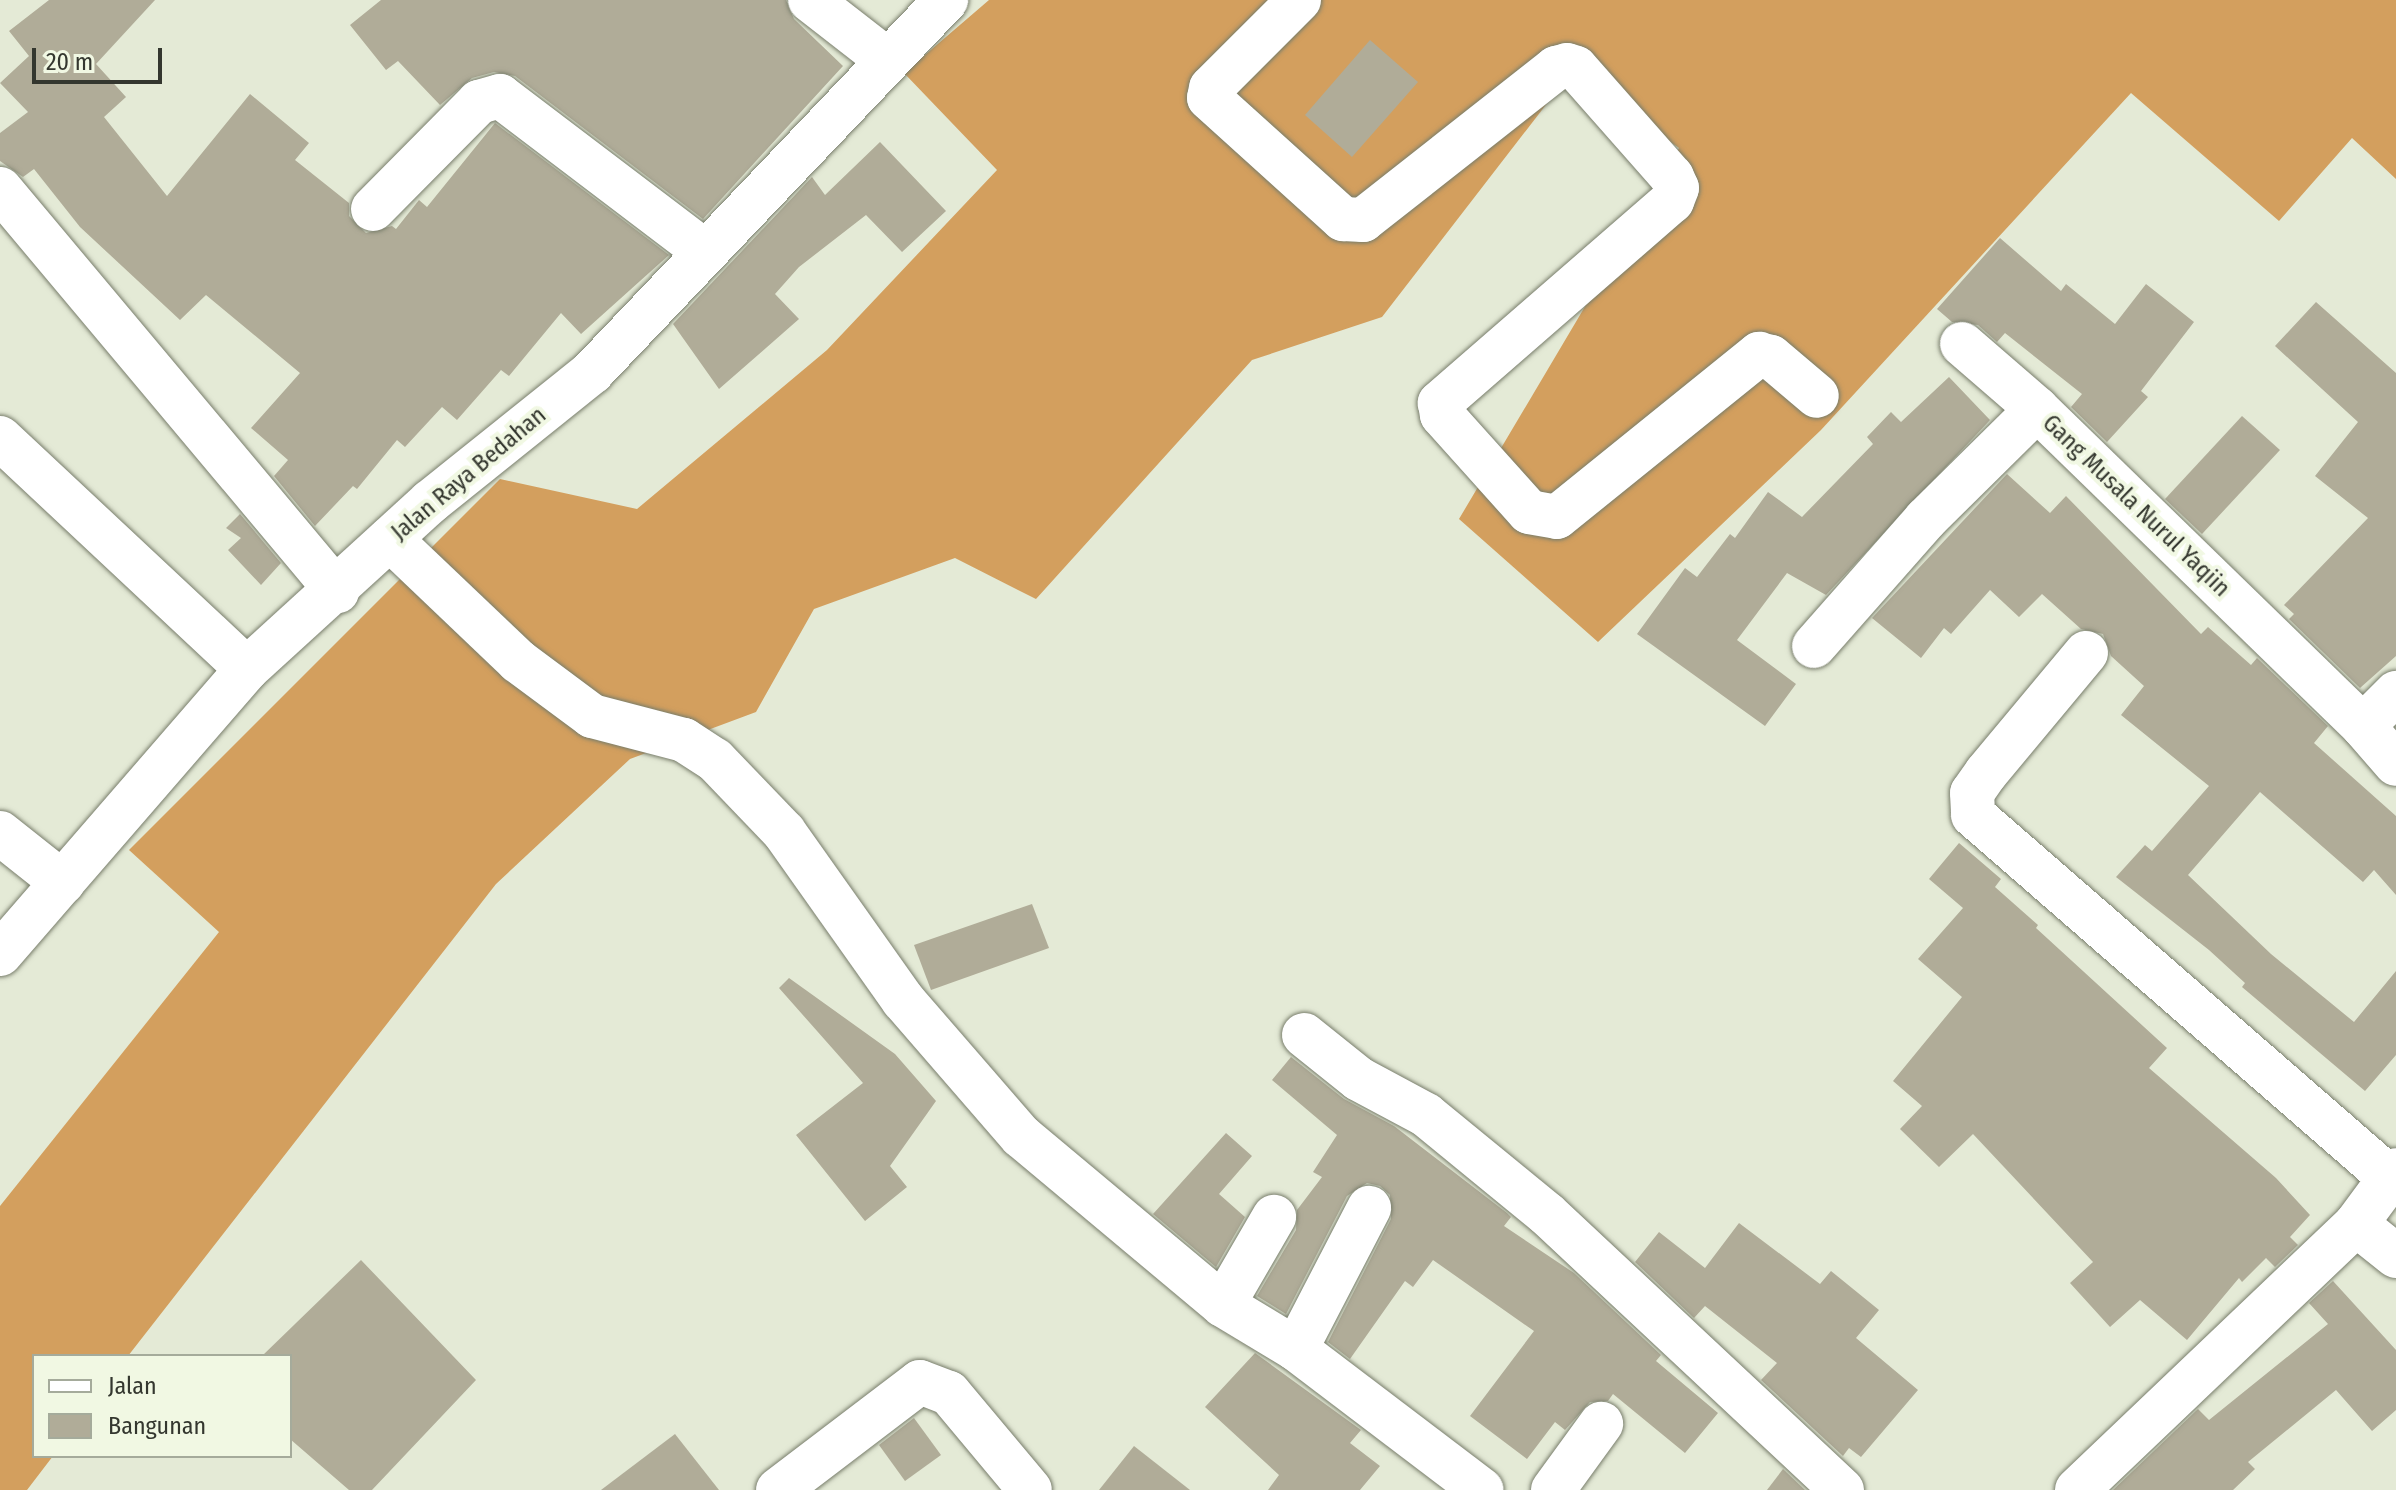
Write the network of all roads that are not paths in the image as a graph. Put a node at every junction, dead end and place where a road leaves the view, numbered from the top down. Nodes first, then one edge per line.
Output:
1 (810, 0) edge
2 (946, 0) edge
3 (1299, 0) edge
4 (887, 60) junction
5 (0, 189) edge
6 (373, 209) dead end
7 (703, 250) junction
8 (1962, 344) dead end
9 (1817, 396) dead end
10 (2037, 409) junction
11 (0, 438) edge
12 (390, 539) junction
13 (337, 591) junction
14 (1814, 646) dead end
15 (2086, 653) dead end
16 (247, 669) junction
17 (2396, 693) edge
18 (2363, 726) junction
19 (2396, 764) edge
20 (0, 833) edge
21 (63, 883) junction
22 (0, 954) edge
23 (1304, 1035) dead end
24 (2393, 1173) edge
25 (1369, 1208) dead end
26 (1274, 1217) dead end
27 (2356, 1224) junction
28 (2396, 1256) edge
29 (1223, 1305) junction
30 (1296, 1349) junction
31 (1601, 1424) dead end
32 (1474, 1488) edge
33 (778, 1490) edge
34 (1030, 1490) edge
35 (1553, 1490) edge
36 (1842, 1490) edge
37 (2077, 1490) edge

1 - 4 street
2 - 4 street, Jalan Raya Bedahan
3 - 9 street
4 - 7 street, Jalan Raya Bedahan
5 - 13 street
6 - 7 street
7 - 12 street, Jalan Raya Bedahan
8 - 10 street
10 - 14 street, Gang Musala Nurul Yaqiin
10 - 18 street, Gang Musala Nurul Yaqiin
11 - 16 street
12 - 13 street, Jalan Raya Bedahan
12 - 29 street
13 - 16 street, Jalan Raya Bedahan
15 - 24 street
16 - 21 street, Jalan Raya Bedahan
17 - 18 street
18 - 19 street, Gang Musala Nurul Yaqiin
20 - 21 street
21 - 22 street, Jalan Raya Bedahan
23 - 36 street
24 - 27 street
25 - 30 street
26 - 29 street
27 - 28 street
27 - 37 street
29 - 30 street
30 - 32 street
31 - 35 street
33 - 34 street

